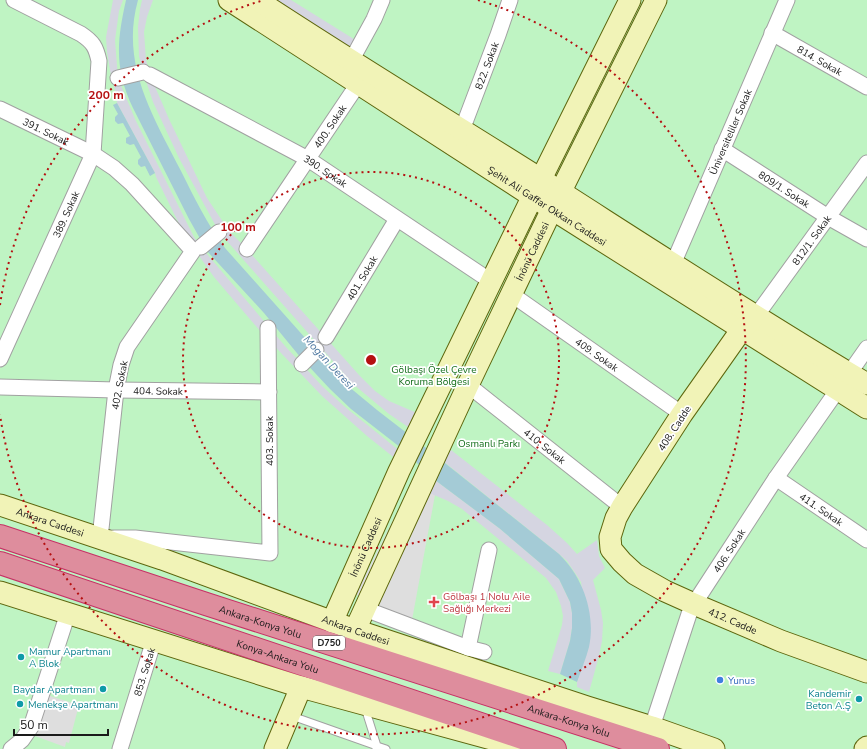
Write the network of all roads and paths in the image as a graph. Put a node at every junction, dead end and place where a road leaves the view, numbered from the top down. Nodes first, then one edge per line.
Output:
1 (14, 0) edge
2 (229, 0) edge
3 (257, 0) edge
4 (382, 0) edge
5 (510, 0) edge
6 (630, 0) edge
7 (656, 0) edge
8 (787, 0) edge
9 (772, 34) junction
10 (351, 61) junction
11 (118, 78) dead end
12 (358, 84) junction
13 (867, 87) edge
14 (0, 108) edge
15 (462, 130) junction
16 (722, 149) junction
17 (92, 154) junction
18 (308, 159) junction
19 (867, 163) edge
20 (537, 188) junction
21 (556, 201) junction
22 (162, 216) joint
23 (828, 217) junction
24 (398, 219) junction
25 (219, 232) dead end
26 (867, 239) edge
27 (201, 247) dead end
28 (247, 249) dead end
29 (673, 264) junction
30 (492, 282) junction
31 (511, 294) junction
32 (749, 322) junction
33 (268, 328) dead end
34 (326, 337) dead end
35 (867, 348) edge
36 (316, 350) dead end
37 (0, 359) edge
38 (302, 364) dead end
39 (844, 381) junction
40 (867, 384) edge
41 (468, 385) junction
42 (0, 387) edge
43 (116, 390) junction
44 (269, 392) junction
45 (867, 408) edge
46 (682, 414) junction
47 (424, 421) junction
48 (445, 434) junction
49 (399, 471) junction
50 (776, 478) junction
51 (422, 484) junction
52 (0, 505) edge
53 (622, 507) junction
54 (0, 536) edge
55 (100, 538) junction
56 (867, 540) edge
57 (611, 549) joint
58 (489, 550) dead end
59 (0, 563) edge
60 (0, 592) edge
61 (694, 604) junction
62 (365, 609) junction
63 (68, 613) junction
64 (355, 630) junction
65 (329, 632) junction
66 (154, 640) junction
67 (468, 648) junction
68 (484, 652) dead end
69 (867, 672) edge
70 (302, 687) junction
71 (364, 704) junction
72 (289, 715) junction
73 (652, 727) junction
74 (546, 746) edge
75 (377, 747) edge
76 (10, 749) edge
77 (120, 749) edge
78 (275, 749) edge
79 (386, 749) edge
80 (658, 749) edge
81 (714, 749) edge

1 - 17 street, 389. Sokak
2 - 12 street, Şehit Ali Gaffar Okkan Caddesi
3 - 10 street, Şehit Ali Gaffar Okkan Caddesi
4 - 10 street
5 - 15 street, 822. Sokak
6 - 20 street, İnönü Caddesi
7 - 21 street, İnönü Caddesi
8 - 9 street, Üniversiteliler Sokak
9 - 13 street, 814. Sokak
9 - 16 street, Üniversiteliler Sokak
10 - 15 street, Şehit Ali Gaffar Okkan Caddesi
11 - 18 street, 390. Sokak
12 - 18 street, 400. Sokak
12 - 20 street, Şehit Ali Gaffar Okkan Caddesi
14 - 17 street, 391. Sokak
15 - 20 street, Şehit Ali Gaffar Okkan Caddesi
16 - 23 street, 809/1. Sokak
16 - 29 street, Üniversiteliler Sokak
17 - 22 street, 391. Sokak
17 - 37 street, 389. Sokak
18 - 24 street, 390. Sokak
18 - 28 street, 400. Sokak
19 - 23 street, 812/1. Sokak
20 - 21 street, Şehit Ali Gaffar Okkan Caddesi
20 - 30 street, İnönü Caddesi
21 - 29 street, Şehit Ali Gaffar Okkan Caddesi
21 - 31 street, İnönü Caddesi
21 - 32 street, Şehit Ali Gaffar Okkan Caddesi
22 - 43 street, 402. Sokak
23 - 26 street, 809/1. Sokak
23 - 32 street, 812/1. Sokak
24 - 30 street, 390. Sokak
24 - 34 street, 401. Sokak
25 - 27 street
29 - 32 street, Şehit Ali Gaffar Okkan Caddesi
30 - 47 street, İnönü Caddesi
31 - 41 street, İnönü Caddesi
31 - 46 street, 409. Sokak
32 - 39 street, Şehit Ali Gaffar Okkan Caddesi
32 - 46 street, 408. Cadde
33 - 44 street, 403. Sokak
35 - 39 street, 406. Sokak
36 - 38 street
39 - 40 street, Şehit Ali Gaffar Okkan Caddesi
39 - 45 street, Şehit Ali Gaffar Okkan Caddesi
39 - 50 street, 406. Sokak
41 - 48 street, İnönü Caddesi
41 - 53 street, 410. Sokak
42 - 43 street, 404. Sokak
43 - 44 street, 404. Sokak
43 - 55 street, 402. Sokak
44 - 55 street, 403. Sokak
46 - 53 street, 408. Cadde
47 - 48 street
47 - 49 street, İnönü Caddesi
48 - 51 street, İnönü Caddesi
49 - 51 street
49 - 65 street, İnönü Caddesi
50 - 56 street, 411. Sokak
50 - 61 street, 406. Sokak
51 - 62 street, İnönü Caddesi
52 - 55 street, Ankara Caddesi
53 - 57 street, 408. Cadde
54 - 65 highway, Ankara-Konya Yolu / D750
55 - 65 street, Ankara Caddesi
57 - 61 street, 412. Cadde
58 - 67 street
59 - 74 highway, Konya-Ankara Yolu
60 - 63 street
61 - 69 street, 412. Cadde
61 - 73 street, 406. Sokak
62 - 64 street, İnönü Caddesi
62 - 67 street
63 - 66 street
63 - 76 street
64 - 65 street, Ankara Caddesi
64 - 73 street, Ankara Caddesi
65 - 80 highway, Ankara-Konya Yolu / D750
66 - 70 street
66 - 77 street, 853. Sokak
67 - 68 street
70 - 71 street
70 - 72 street
71 - 74 street
71 - 75 lane
72 - 75 lane
72 - 78 street
73 - 81 street, Ankara Caddesi
75 - 79 lane

